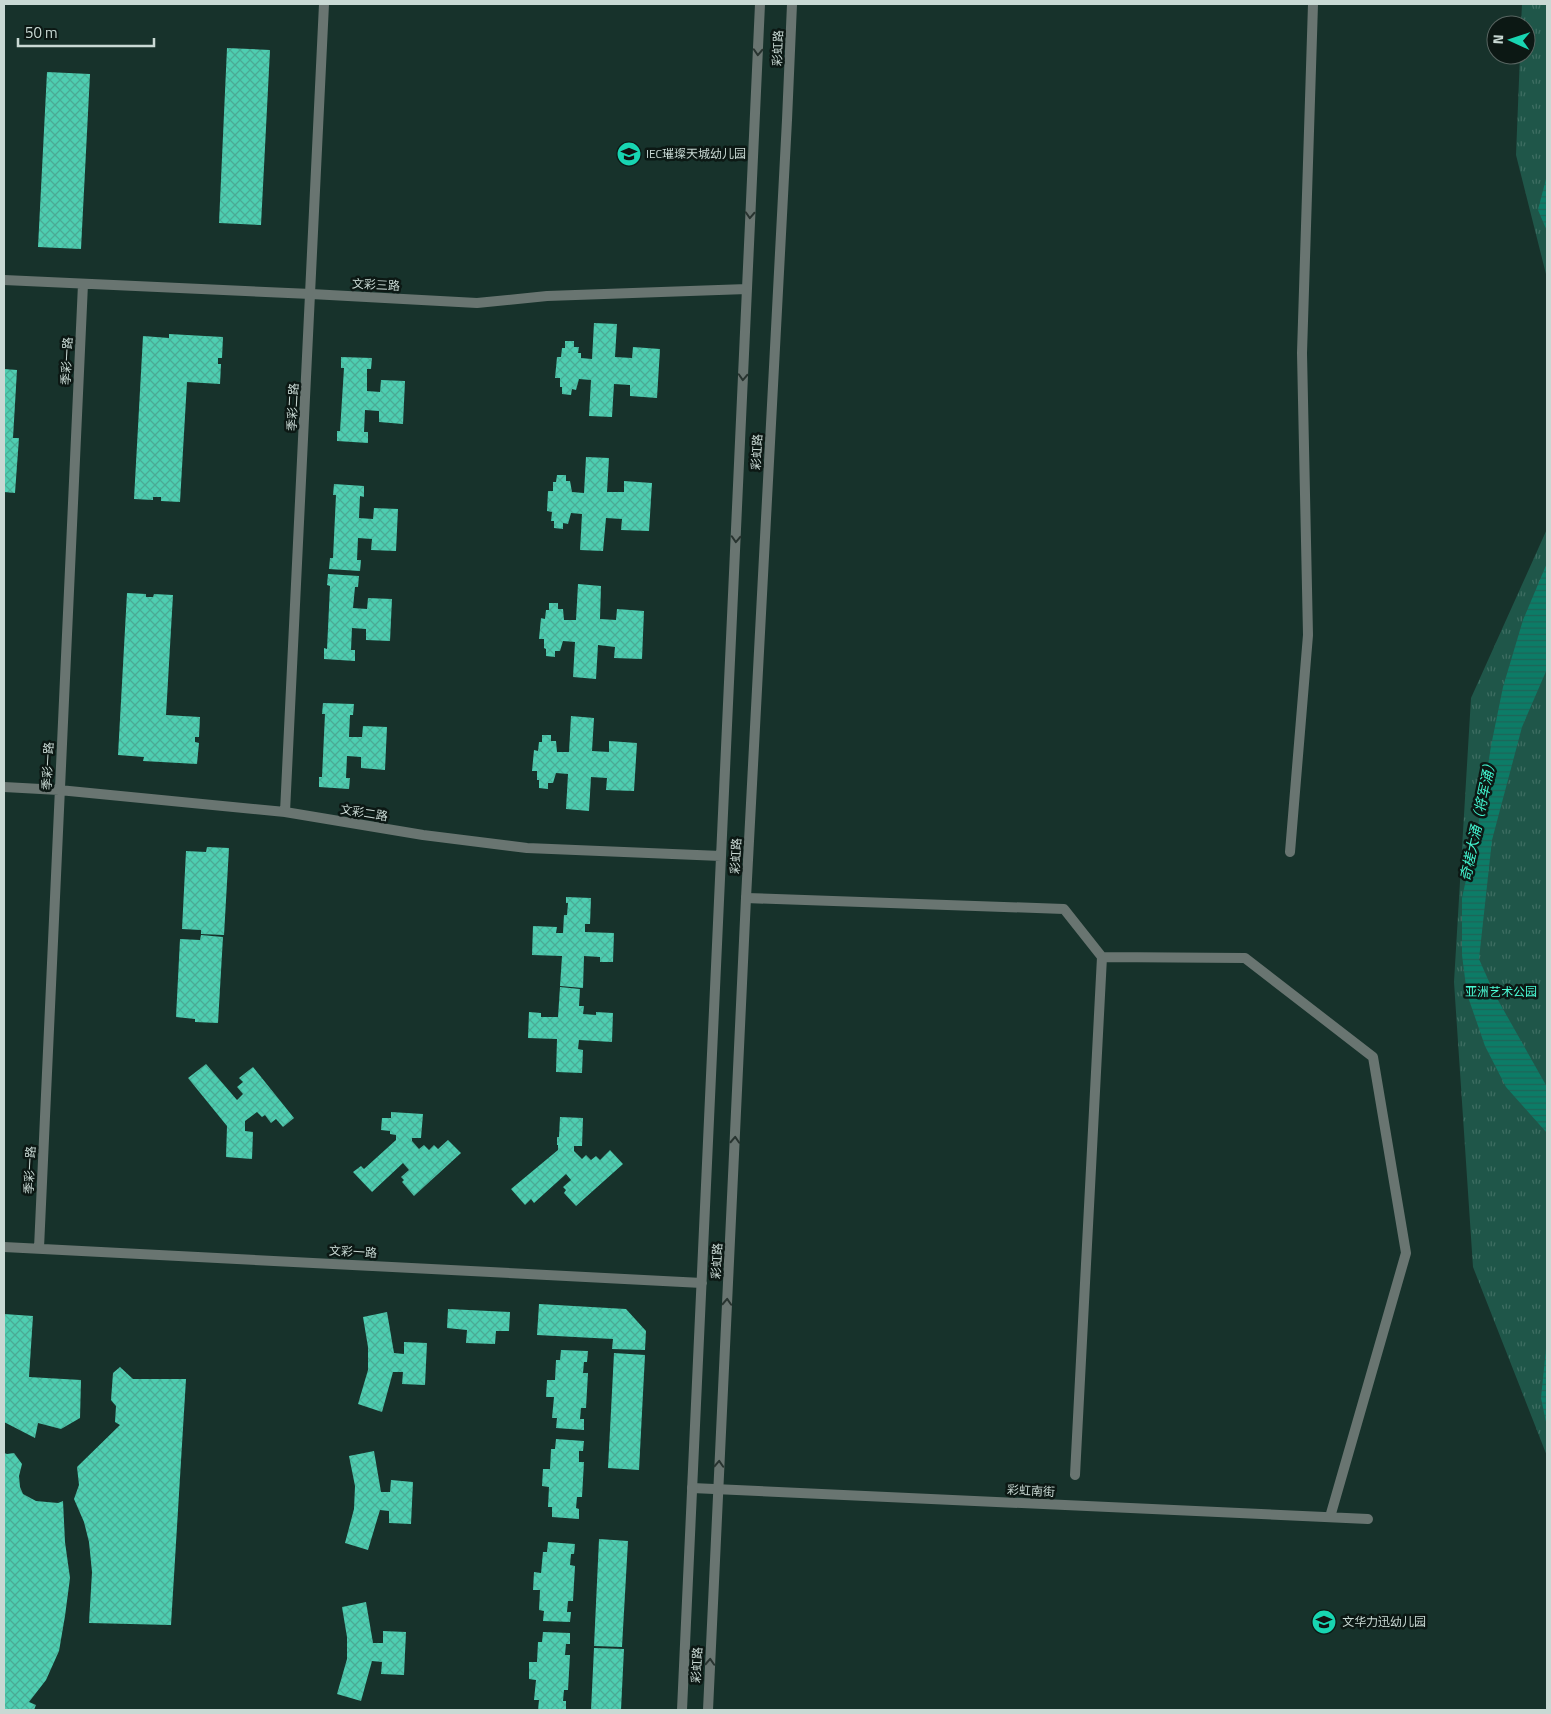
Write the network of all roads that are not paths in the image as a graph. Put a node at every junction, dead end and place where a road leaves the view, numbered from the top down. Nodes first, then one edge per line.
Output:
1 (324, 4) edge
2 (760, 4) edge
3 (792, 4) edge
4 (1313, 4) edge
5 (4, 280) edge
6 (83, 284) junction
7 (747, 289) junction
8 (311, 294) junction
9 (4, 787) edge
10 (59, 790) junction
11 (285, 812) junction
12 (1290, 852) dead end
13 (721, 856) junction
14 (746, 898) junction
15 (1102, 957) junction
16 (4, 1247) edge
17 (39, 1248) junction
18 (702, 1283) junction
19 (1075, 1475) dead end
20 (692, 1488) junction
21 (718, 1489) junction
22 (1330, 1517) junction
23 (1368, 1519) dead end
24 (682, 1710) edge
25 (708, 1710) edge

1 - 8 street, 季彩二路
2 -> 7 street, 彩虹路
3 - 14 street, 彩虹路
4 - 12 street
5 - 6 street, 文彩三路
6 - 8 street, 文彩三路
6 - 10 street, 季彩一路
7 - 8 street, 文彩三路
7 -> 13 street, 彩虹路
8 - 11 street, 季彩二路
9 - 10 street, 文彩二路
10 - 11 street, 文彩二路
10 - 17 street, 季彩一路
11 - 13 street, 文彩二路
13 - 18 street, 彩虹路
14 - 15 street
21 -> 14 street, 彩虹路
15 - 19 street
15 - 22 street
16 - 17 street, 文彩一路
17 - 18 street, 文彩一路
18 - 20 street, 彩虹路
20 - 21 street, 彩虹南街
20 - 24 street, 彩虹路
21 - 22 street, 彩虹南街
25 -> 21 street, 彩虹路
22 - 23 street, 彩虹南街

